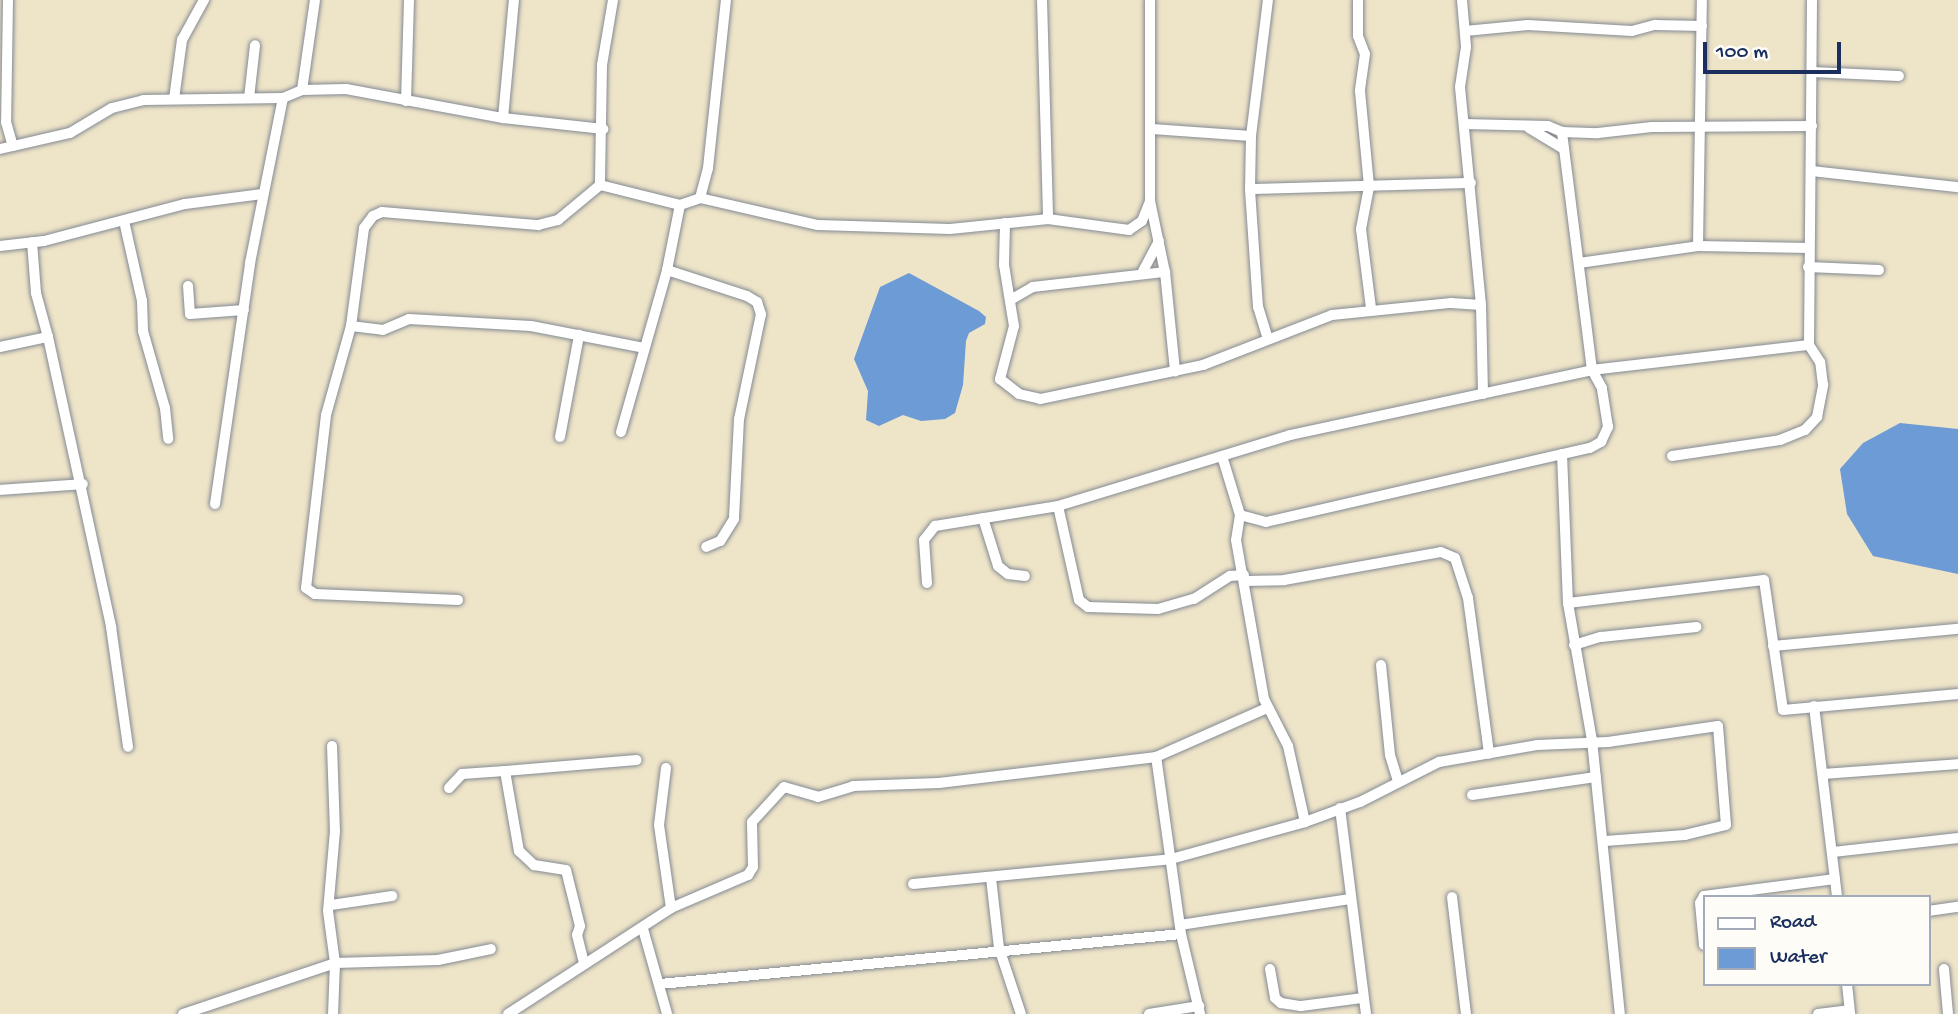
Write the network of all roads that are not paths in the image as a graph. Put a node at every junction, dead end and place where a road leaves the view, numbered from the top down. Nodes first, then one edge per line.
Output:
1 (8, 0) edge
2 (204, 0) edge
3 (315, 0) edge
4 (409, 0) edge
5 (513, 0) edge
6 (613, 0) edge
7 (726, 0) edge
8 (1042, 0) edge
9 (1150, 0) edge
10 (1268, 0) edge
11 (1358, 0) edge
12 (1462, 0) edge
13 (1702, 0) edge
14 (1812, 0) edge
15 (1702, 26) junction
16 (1465, 31) junction
17 (255, 45) dead end
18 (1812, 72) junction
19 (1899, 76) dead end
20 (302, 90) junction
21 (249, 98) junction
22 (284, 98) junction
23 (174, 99) junction
24 (406, 101) junction
25 (502, 118) junction
26 (1464, 124) junction
27 (1812, 126) junction
28 (1529, 128) junction
29 (603, 129) junction
30 (1152, 129) junction
31 (1700, 130) junction
32 (1562, 132) junction
33 (1251, 136) junction
34 (13, 146) junction
35 (0, 149) edge
36 (1564, 149) junction
37 (1812, 171) junction
38 (1471, 183) junction
39 (600, 186) junction
40 (1369, 187) junction
41 (1958, 187) edge
42 (1250, 189) junction
43 (262, 194) junction
44 (700, 198) junction
45 (1150, 201) junction
46 (680, 205) junction
47 (1048, 219) junction
48 (124, 221) junction
49 (1005, 223) junction
50 (33, 242) junction
51 (1159, 242) junction
52 (0, 246) edge
53 (1698, 246) junction
54 (1809, 248) junction
55 (1579, 263) junction
56 (1808, 267) junction
57 (667, 270) junction
58 (1879, 270) dead end
59 (1143, 271) junction
60 (1165, 272) junction
61 (188, 286) dead end
62 (1012, 299) junction
63 (1481, 305) junction
64 (1371, 308) junction
65 (244, 310) junction
66 (351, 326) junction
67 (579, 335) junction
68 (48, 337) junction
69 (1267, 337) junction
70 (1809, 345) junction
71 (0, 347) edge
72 (644, 348) junction
73 (1592, 370) junction
74 (1175, 371) junction
75 (1483, 394) junction
76 (621, 432) dead end
77 (560, 437) dead end
78 (168, 439) dead end
79 (1562, 454) junction
80 (1222, 456) junction
81 (1672, 456) dead end
82 (83, 484) junction
83 (0, 490) edge
84 (215, 504) dead end
85 (1058, 506) junction
86 (1240, 515) junction
87 (983, 518) junction
88 (706, 547) dead end
89 (1026, 576) dead end
90 (1245, 578) junction
91 (927, 583) dead end
92 (458, 600) dead end
93 (1568, 603) junction
94 (1696, 627) dead end
95 (1958, 629) edge
96 (1574, 645) junction
97 (1773, 646) junction
98 (1381, 665) dead end
99 (1958, 694) edge
100 (1814, 706) junction
101 (1266, 708) junction
102 (1592, 740) junction
103 (332, 746) dead end
104 (128, 747) dead end
105 (1489, 754) junction
106 (1156, 757) junction
107 (637, 760) dead end
108 (1958, 764) edge
109 (666, 768) dead end
110 (505, 771) junction
111 (1823, 774) junction
112 (1596, 777) junction
113 (1398, 781) junction
114 (449, 788) dead end
115 (1472, 795) dead end
116 (1340, 808) junction
117 (1305, 822) junction
118 (1958, 838) edge
119 (1605, 841) junction
120 (1833, 852) junction
121 (1171, 859) junction
122 (991, 878) junction
123 (1835, 879) junction
124 (913, 884) dead end
125 (1712, 895) edge
126 (1837, 895) edge
127 (392, 896) dead end
128 (1452, 897) dead end
129 (1350, 899) junction
130 (1702, 900) edge
131 (331, 905) junction
132 (1958, 907) edge
133 (671, 908) junction
134 (1930, 911) edge
135 (1702, 924) edge
136 (643, 929) junction
137 (1180, 929) junction
138 (999, 948) junction
139 (491, 949) dead end
140 (335, 963) junction
141 (584, 964) junction
142 (1944, 969) dead end
143 (1270, 970) dead end
144 (660, 984) junction
145 (1847, 986) edge
146 (1363, 998) junction
147 (1200, 1010) edge
148 (1850, 1012) edge
149 (183, 1014) edge
150 (333, 1014) edge
151 (508, 1014) edge
152 (667, 1014) edge
153 (1021, 1014) edge
154 (1149, 1014) edge
155 (1366, 1014) edge
156 (1466, 1014) edge
157 (1620, 1014) edge
158 (1818, 1014) edge
159 (1948, 1014) edge

1 - 34 street
2 - 23 street
3 - 20 street
4 - 24 street
5 - 25 street
6 - 29 street
7 - 44 street
8 - 47 street
9 - 30 street
10 - 33 street
11 - 40 street
12 - 16 street
13 - 15 street
14 - 18 street
15 - 16 street
15 - 31 street
16 - 26 street
17 - 21 street
18 - 19 street
18 - 27 street
20 - 22 street
20 - 24 street
21 - 22 street
21 - 23 street
22 - 43 street
23 - 34 street
24 - 25 street
25 - 29 street
26 - 28 street
26 - 38 street
27 - 31 street
27 - 37 street
28 - 32 street
28 - 36 street
29 - 39 street
30 - 33 street
30 - 45 street
31 - 32 street
31 - 53 street
32 - 36 street
33 - 42 street
34 - 35 street
36 - 55 street
37 - 41 street
37 - 54 street
38 - 40 street
38 - 63 street
39 - 46 street
39 - 66 street
40 - 42 street
40 - 64 street
42 - 69 street
43 - 48 street
43 - 65 street
44 - 46 street
44 - 49 street
45 - 47 street
45 - 51 street
46 - 57 street
47 - 49 street
48 - 50 street
48 - 78 street
49 - 62 street
50 - 52 street
50 - 68 street
51 - 59 street
51 - 60 street
53 - 54 street
53 - 55 street
54 - 56 street
55 - 73 street
56 - 58 street
56 - 70 street
57 - 72 street
57 - 88 street
59 - 60 street
59 - 62 street
60 - 74 street
61 - 65 street
62 - 74 street
63 - 64 street
63 - 75 street
64 - 69 street
65 - 84 street
66 - 67 street
66 - 92 street
67 - 72 street
67 - 77 street
68 - 71 street
68 - 82 street
69 - 74 street
70 - 73 street
70 - 81 street
72 - 76 street
73 - 75 street
73 - 79 street
75 - 80 street
79 - 86 street
79 - 93 street
80 - 85 street
80 - 86 street
82 - 83 street
82 - 104 street
85 - 87 street
85 - 90 street
86 - 90 street
87 - 89 street
87 - 91 street
90 - 101 street
90 - 105 street
93 - 96 street
93 - 97 street
94 - 96 street
95 - 97 street
96 - 102 street
97 - 100 street
98 - 113 street
99 - 100 street
100 - 111 street
101 - 106 street
101 - 117 street
102 - 105 street
102 - 112 street
102 - 119 street
103 - 131 street
105 - 113 street
106 - 121 street
106 - 133 street
107 - 110 street
108 - 111 street
109 - 133 street
110 - 114 street
110 - 141 street
111 - 120 street
112 - 115 street
112 - 119 street
113 - 116 street
116 - 117 street
116 - 129 street
117 - 121 street
118 - 120 street
119 - 157 street
120 - 123 street
121 - 122 street
121 - 137 street
122 - 124 street
122 - 138 street
123 - 125 street
123 - 126 street
127 - 131 street
128 - 156 street
129 - 137 street
129 - 146 street
130 - 135 street
131 - 140 street
132 - 134 street
133 - 136 street
136 - 141 street
136 - 144 street
137 - 138 street
137 - 147 street
138 - 144 street
138 - 153 street
139 - 140 street
140 - 149 street
140 - 150 street
141 - 151 street
142 - 159 street
143 - 146 street
144 - 152 street
145 - 148 street
146 - 155 street
147 - 154 street
148 - 158 street

